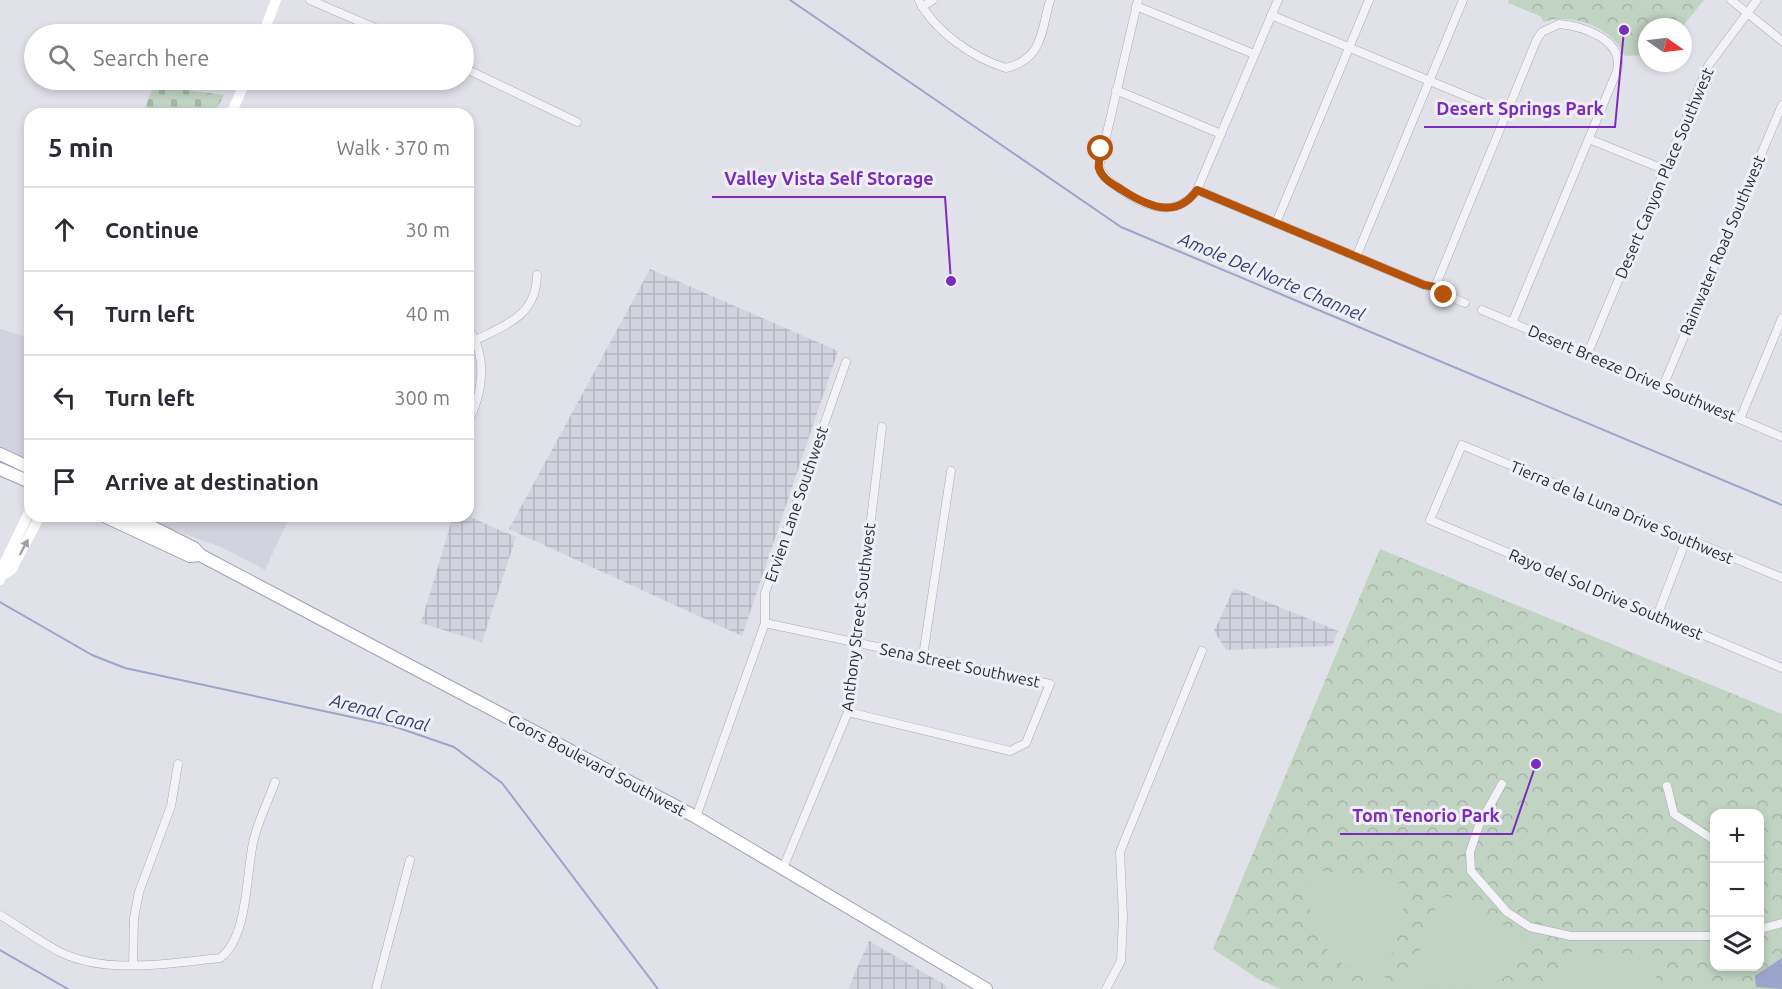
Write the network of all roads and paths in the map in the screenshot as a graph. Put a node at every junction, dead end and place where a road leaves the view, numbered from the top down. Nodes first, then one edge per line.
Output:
1 (276, 0) edge
2 (310, 0) edge
3 (933, 0) edge
4 (1050, 0) edge
5 (1278, 0) edge
6 (1369, 0) edge
7 (1463, 0) edge
8 (1731, 0) edge
9 (1757, 0) edge
10 (920, 3) edge
11 (1137, 3) edge
12 (1747, 13) junction
13 (1271, 15) junction
14 (267, 24) edge
15 (366, 24) edge
16 (1782, 41) edge
17 (1351, 47) junction
18 (1254, 54) junction
19 (474, 73) edge
20 (1429, 81) junction
21 (242, 90) edge
22 (1116, 90) junction
23 (1782, 107) edge
24 (234, 108) edge
25 (1507, 113) junction
26 (577, 122) dead end
27 (1221, 134) junction
28 (1589, 139) junction
29 (1663, 169) junction
30 (1197, 190) junction
31 (1276, 223) junction
32 (1356, 257) junction
33 (537, 275) dead end
34 (1435, 287) junction
35 (1465, 303) dead end
36 (1482, 310) dead end
37 (1782, 318) edge
38 (1512, 323) junction
39 (474, 340) joint
40 (1587, 355) junction
41 (846, 362) dead end
42 (1663, 386) junction
43 (474, 408) edge
44 (1740, 419) junction
45 (882, 427) dead end
46 (1782, 437) edge
47 (0, 453) edge
48 (24, 465) edge
49 (0, 469) edge
50 (951, 471) dead end
51 (24, 479) edge
52 (1430, 520) joint
53 (24, 522) edge
54 (37, 522) edge
55 (117, 522) edge
56 (142, 522) edge
57 (1686, 540) junction
58 (200, 555) junction
59 (1, 577) edge
60 (1782, 578) edge
61 (1657, 616) junction
62 (765, 623) junction
63 (855, 643) junction
64 (1202, 651) dead end
65 (923, 656) junction
66 (1782, 668) edge
67 (848, 712) junction
68 (178, 764) dead end
69 (275, 782) dead end
70 (1502, 784) dead end
71 (1667, 786) dead end
72 (696, 817) junction
73 (1710, 837) edge
74 (410, 860) dead end
75 (783, 868) junction
76 (0, 915) edge
77 (1782, 923) edge
78 (1764, 928) edge
79 (1710, 936) edge
80 (133, 965) junction
81 (376, 989) edge
82 (986, 989) edge
83 (1106, 989) edge

1 - 14 street
2 - 15 street
3 - 10 street
4 - 10 street
5 - 13 street
6 - 17 street
7 - 20 street
8 - 12 street
9 - 12 street, Desert Canyon Place Southwest
11 - 18 street
11 - 22 street
12 - 16 street
12 - 29 street, Desert Canyon Place Southwest
13 - 17 street
13 - 18 street
17 - 20 street
17 - 31 street
18 - 27 street
19 - 26 street
20 - 25 street
20 - 32 street
21 - 24 street
22 - 27 street
22 - 30 street
23 - 42 street, Rainwater Road Southwest
25 - 28 street
25 - 34 street
27 - 30 street
28 - 29 street
28 - 38 street
29 - 40 street, Desert Canyon Place Southwest
30 - 31 street
31 - 32 street
32 - 34 street
33 - 39 street
34 - 35 street
36 - 38 street, Desert Breeze Drive Southwest
37 - 44 street
38 - 40 street, Desert Breeze Drive Southwest
39 - 43 street
40 - 42 street, Desert Breeze Drive Southwest
41 - 62 street, Ervien Lane Southwest
42 - 44 street, Desert Breeze Drive Southwest
44 - 46 street, Desert Breeze Drive Southwest
45 - 63 street, Anthony Street Southwest
47 - 48 main road
49 - 51 main road
50 - 65 street
52 - 57 street, Tierra de la Luna Drive Southwest
52 - 61 street, Rayo del Sol Drive Southwest
53 - 59 street
59 -> 54 street
55 - 58 main road, Coors Boulevard Southwest
56 - 58 main road, Coors Boulevard Southwest
57 - 60 street, Tierra de la Luna Drive Southwest
57 - 61 street
58 - 72 main road, Coors Boulevard Southwest
61 - 66 street, Rayo del Sol Drive Southwest
62 - 63 street, Sena Street Southwest
62 - 72 street, Ervien Lane Southwest
63 - 65 street, Sena Street Southwest
63 - 67 street, Anthony Street Southwest
64 - 83 street
65 - 67 street, Sena Street Southwest
67 - 75 street, Anthony Street Southwest
68 - 80 street
69 - 80 street
70 - 79 street
71 - 73 street
72 - 75 main road, Coors Boulevard Southwest
74 - 81 street
75 - 82 main road, Coors Boulevard Southwest
76 - 80 street
77 - 78 street

